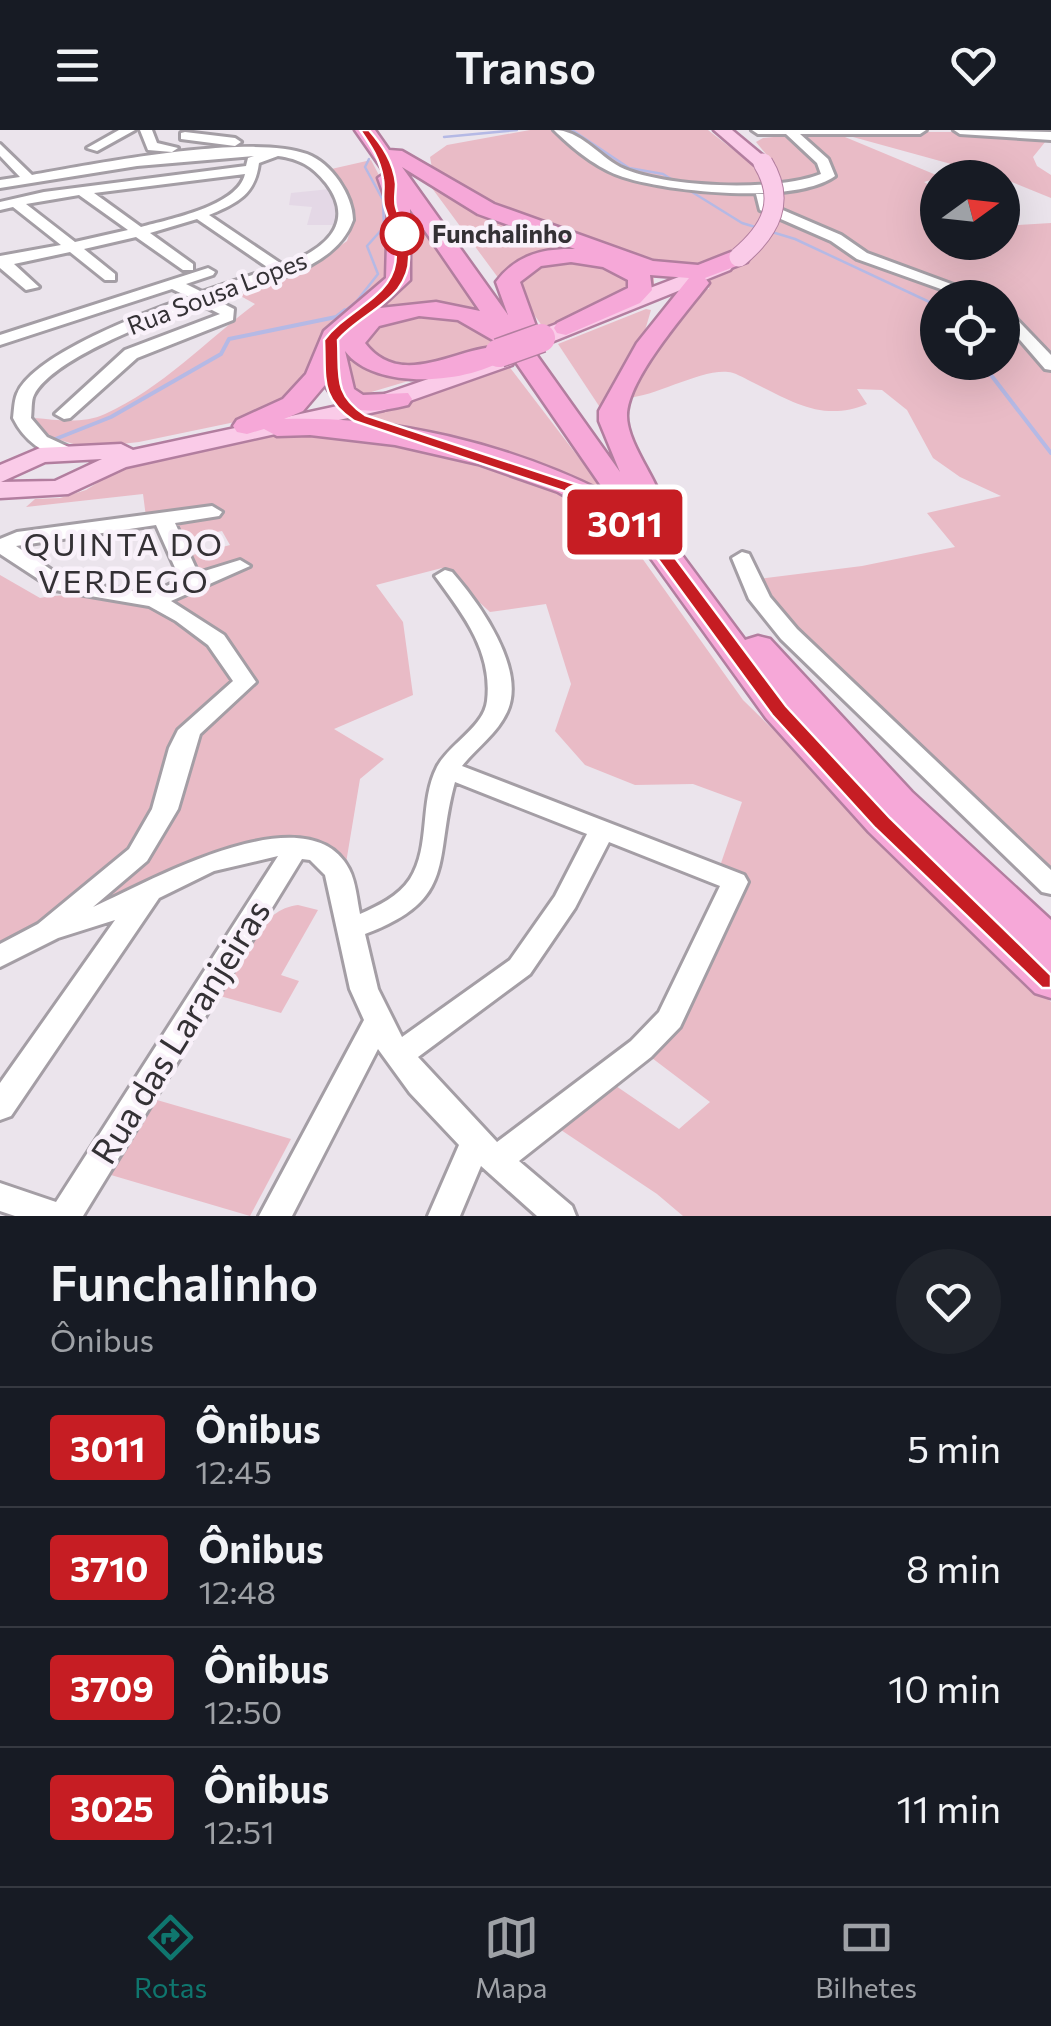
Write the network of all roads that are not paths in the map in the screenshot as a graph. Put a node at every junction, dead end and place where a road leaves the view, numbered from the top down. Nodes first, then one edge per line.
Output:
1 (94, 130) edge
2 (129, 130) edge
3 (146, 130) edge
4 (166, 130) edge
5 (366, 130) edge
6 (560, 130) edge
7 (920, 130) edge
8 (960, 130) edge
9 (790, 131) edge
10 (724, 132) edge
11 (1049, 132) edge
12 (754, 133) edge
13 (185, 136) dead end
14 (235, 138) edge
15 (385, 146) edge
16 (0, 148) edge
17 (92, 148) junction
18 (174, 152) junction
19 (276, 153) junction
20 (763, 163) junction
21 (90, 166) junction
22 (251, 169) junction
23 (29, 179) junction
24 (0, 184) edge
25 (756, 188) junction
26 (82, 191) junction
27 (8, 204) edge
28 (198, 214) junction
29 (136, 230) junction
30 (70, 246) junction
31 (739, 257) junction
32 (1, 262) edge
33 (188, 267) dead end
34 (650, 268) junction
35 (283, 271) junction
36 (208, 272) dead end
37 (110, 277) dead end
38 (931, 280) edge
39 (697, 282) junction
40 (174, 283) junction
41 (30, 287) dead end
42 (660, 296) junction
43 (205, 299) junction
44 (0, 320) edge
45 (1020, 330) edge
46 (7, 337) edge
47 (331, 340) junction
48 (535, 341) junction
49 (1051, 365) edge
50 (20, 399) junction
51 (398, 399) junction
52 (0, 401) edge
53 (360, 401) junction
54 (64, 414) dead end
55 (246, 426) junction
56 (278, 428) junction
57 (29, 432) junction
58 (75, 462) junction
59 (12, 477) edge
60 (642, 488) junction
61 (212, 512) dead end
62 (163, 518) junction
63 (658, 546) junction
64 (742, 558) dead end
65 (240, 566) dead end
66 (444, 576) dead end
67 (192, 582) junction
68 (155, 601) junction
69 (448, 770) junction
70 (601, 832) junction
71 (297, 848) junction
72 (1051, 885) edge
73 (150, 891) junction
74 (352, 928) junction
75 (48, 931) junction
76 (1051, 945) edge
77 (0, 957) edge
78 (1051, 981) edge
79 (378, 1021) junction
80 (399, 1055) junction
81 (0, 1107) edge
82 (487, 1150) junction
83 (0, 1197) edge
84 (56, 1216) edge
85 (65, 1216) edge
86 (275, 1216) edge
87 (444, 1216) edge
88 (560, 1216) edge

1 - 17 street
2 - 17 street
3 - 18 street
4 - 18 street
5 - 15 highway
6 - 25 street
7 - 9 street
8 - 11 street
9 - 12 street
9 - 25 street
10 - 12 main road
10 - 20 main road
12 - 20 main road
13 - 14 street
14 - 18 street
14 - 19 street
15 - 34 highway
15 - 47 highway
15 - 48 highway
16 - 23 street
17 - 21 street
18 - 21 street
19 - 22 street
19 - 35 street, Rua Sousa Lopes
20 - 31 main road, bridge
21 - 23 street
22 - 26 street
22 - 28 street
23 - 24 street
25 - 38 street
26 - 27 street
26 - 29 street
27 - 30 street
28 - 29 street
28 - 35 street
29 - 30 street
29 - 33 street
30 - 32 street
30 - 37 street
31 - 34 highway
31 - 39 main road
31 - 42 main road
32 - 41 street
34 - 42 highway
35 - 43 street, Rua Sousa Lopes
36 - 40 street
39 - 42 main road
39 - 60 highway
40 - 43 street
40 - 46 street
42 - 48 main road
43 - 50 street, Rua Sousa Lopes
43 - 54 street
44 - 46 street
45 - 49 street
47 - 53 highway
47 - 55 highway
48 - 48 highway
48 - 51 main road
48 - 53 main road
48 - 60 highway
48 - 63 highway
50 - 52 street
50 - 57 street
51 - 53 highway
51 - 56 main road
53 - 55 main road
55 - 58 main road
56 - 58 main road
56 - 63 highway
57 - 58 street
57 - 59 street
58 - 59 main road
58 - 59 main road
60 - 76 highway
61 - 62 street
62 - 67 street
62 - 68 street
63 - 78 highway
64 - 72 street
65 - 67 street
66 - 69 street
67 - 68 street
68 - 75 street
69 - 70 street
69 - 74 street
70 - 80 street
70 - 82 street
71 - 73 street
71 - 74 street
71 - 85 street, Rua das Laranjeiras
73 - 75 street
73 - 81 street
74 - 79 street
75 - 77 street
79 - 80 street
79 - 86 street
80 - 82 street
82 - 87 street
82 - 88 street
83 - 84 street

